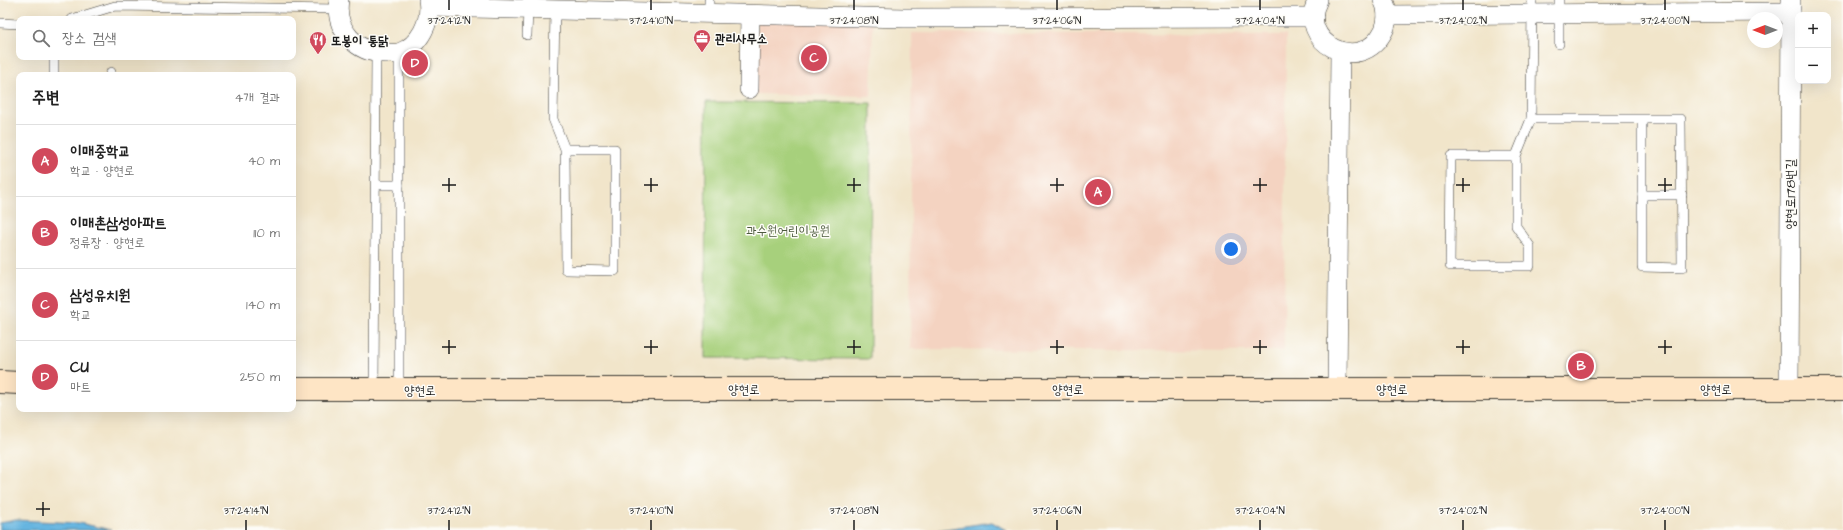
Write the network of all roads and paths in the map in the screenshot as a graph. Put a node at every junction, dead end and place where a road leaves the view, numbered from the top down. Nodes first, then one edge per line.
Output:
1 (204, 3) edge
2 (338, 4) edge
3 (429, 4) edge
4 (1791, 6) edge
5 (709, 7) edge
6 (1532, 7) edge
7 (1559, 7) edge
8 (1316, 8) edge
9 (1385, 8) edge
10 (1151, 9) edge
11 (528, 10) junction
12 (555, 10) junction
13 (750, 15) junction
14 (82, 16) edge
15 (0, 23) edge
16 (16, 24) edge
17 (527, 35) dead end
18 (1559, 44) dead end
19 (1340, 52) junction
20 (399, 53) junction
21 (376, 54) junction
22 (54, 60) edge
23 (54, 72) edge
24 (749, 89) dead end
25 (1531, 119) junction
26 (1642, 119) junction
27 (565, 149) junction
28 (1516, 156) junction
29 (376, 185) junction
30 (399, 185) junction
31 (1642, 195) junction
32 (1682, 195) junction
33 (0, 382) edge
34 (16, 383) edge
35 (296, 389) edge
36 (1336, 389) junction
37 (1789, 389) junction
38 (1843, 389) edge
39 (374, 390) junction
40 (399, 390) junction

1 - 2 lane
1 - 14 lane
2 - 21 street
3 - 11 street
3 - 20 street
4 - 7 street
4 - 37 street, 양현로178번길
5 - 12 street
5 - 13 street
6 - 7 street
6 - 9 street
6 - 25 lane
7 - 18 lane
8 - 10 street
8 - 19 street
9 - 19 street
10 - 13 street
11 - 12 street
11 - 17 lane
12 - 27 lane
13 - 24 street
15 - 16 lane
19 - 36 street
20 - 21 street
20 - 30 lane
21 - 29 lane
22 - 23 lane
25 - 26 lane
25 - 28 lane
26 - 31 lane
26 - 32 lane
27 - 27 lane
28 - 28 lane
29 - 30 lane
29 - 39 lane
30 - 40 lane
31 - 32 lane
31 - 32 lane
33 - 34 main road
35 - 39 main road, 양현로
36 - 37 main road, 양현로
36 - 40 main road, 양현로
37 - 38 main road, 양현로
39 - 40 main road, 양현로

